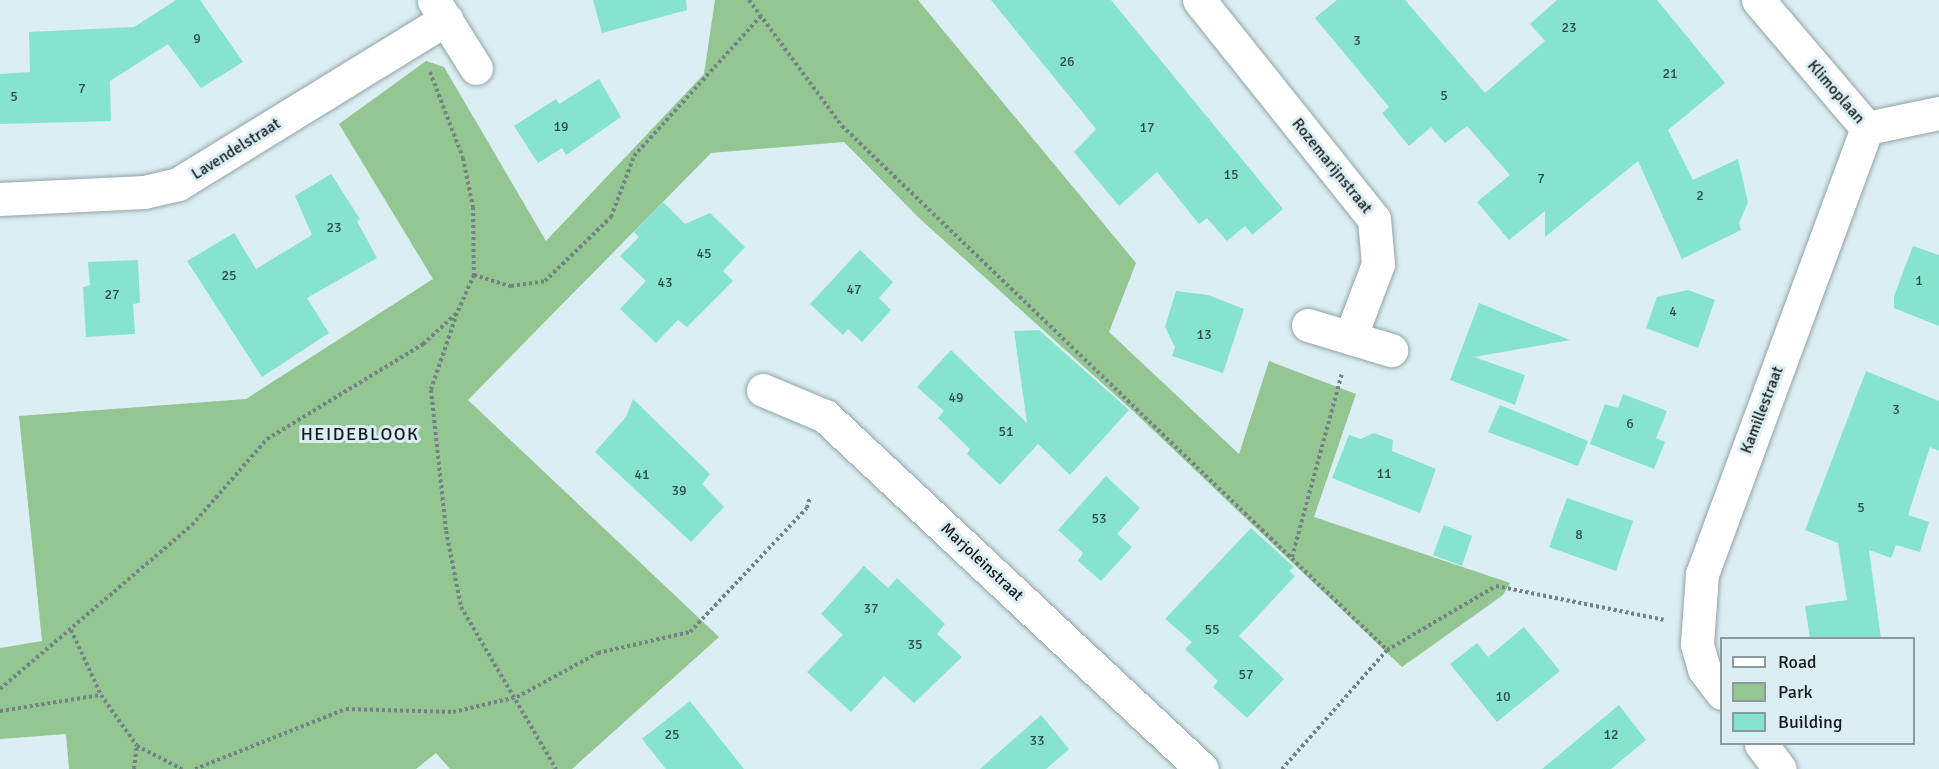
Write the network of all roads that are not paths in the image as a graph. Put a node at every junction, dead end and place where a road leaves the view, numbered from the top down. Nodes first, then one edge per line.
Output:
1 (1758, 0) edge
2 (1215, 5) edge
3 (439, 9) edge
4 (476, 68) dead end
5 (1939, 113) edge
6 (1867, 128) junction
7 (0, 199) edge
8 (1308, 325) dead end
9 (1350, 338) junction
10 (1390, 350) dead end
11 (763, 390) dead end
12 (1720, 690) edge
13 (1762, 745) edge
14 (1187, 765) edge
15 (1780, 769) edge

1 - 6 street, Klimoplaan
2 - 9 street, Rozemarijnstraat
3 - 4 street, Lavendelstraat
3 - 7 street, Lavendelstraat
5 - 6 street, Klimoplaan
6 - 12 street, Kamillestraat
8 - 9 street
9 - 10 street
11 - 14 street, Marjoleinstraat
13 - 15 street

